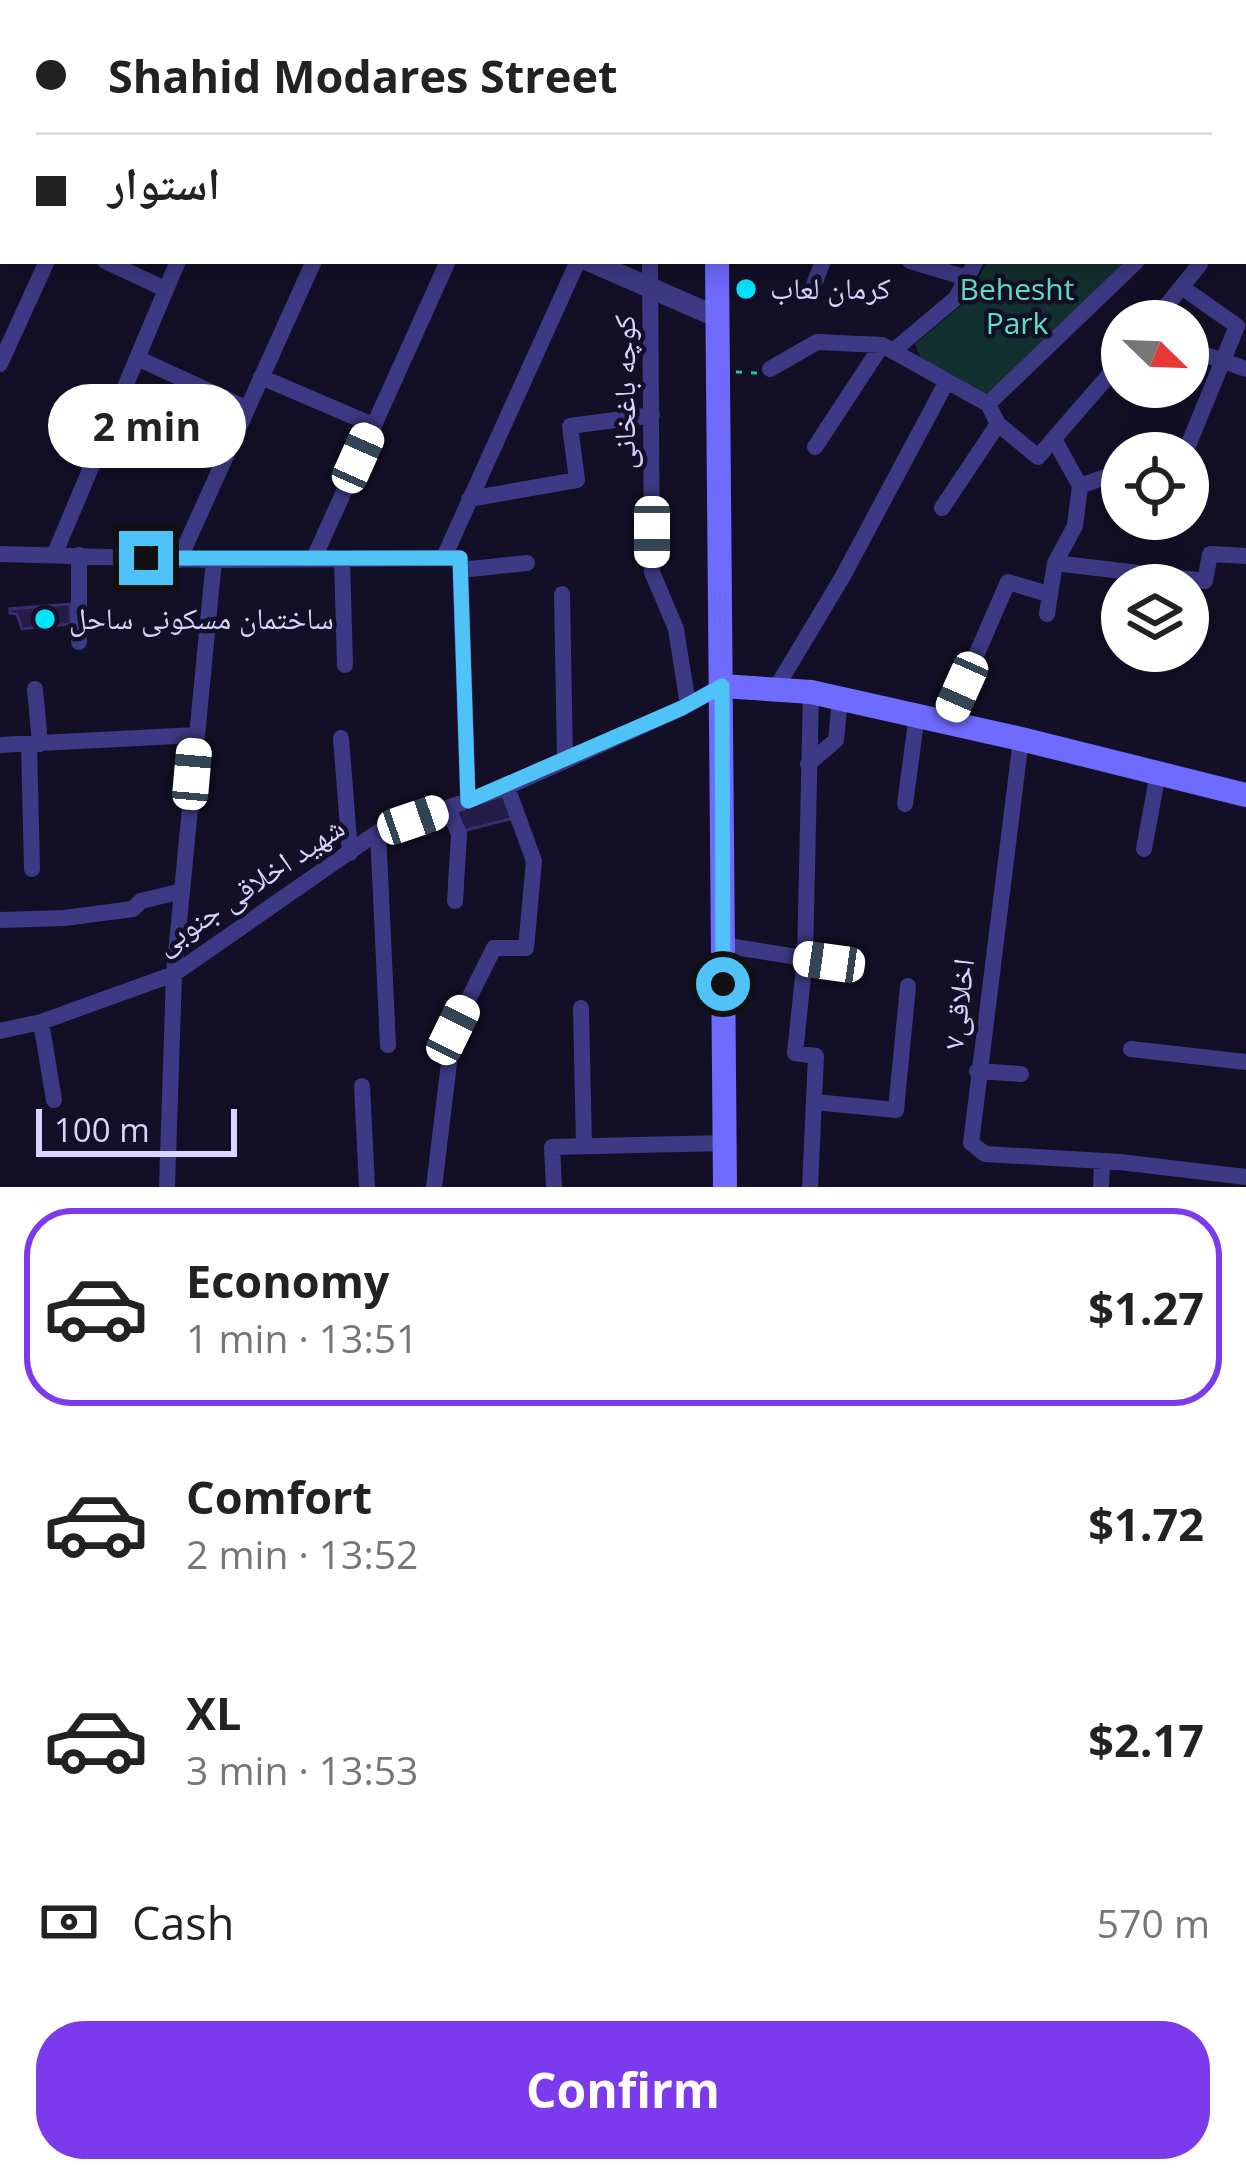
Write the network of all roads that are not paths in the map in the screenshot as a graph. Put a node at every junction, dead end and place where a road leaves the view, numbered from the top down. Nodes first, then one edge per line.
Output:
1 (45, 264) edge
2 (111, 264) edge
3 (177, 264) edge
4 (313, 264) edge
5 (447, 264) edge
6 (577, 264) edge
7 (595, 264) edge
8 (650, 264) edge
9 (717, 264) edge
10 (822, 264) edge
11 (933, 264) edge
12 (1134, 264) edge
13 (1200, 264) edge
14 (972, 269) edge
15 (1183, 288) junction
16 (165, 289) junction
17 (651, 290) junction
18 (810, 295) dead end
19 (1172, 300) edge
20 (718, 317) junction
21 (888, 348) junction
22 (137, 358) junction
23 (1209, 358) edge
24 (1222, 363) junction
25 (0, 364) edge
26 (1246, 369) edge
27 (770, 370) road end
28 (261, 376) junction
29 (946, 383) junction
30 (1101, 385) edge
31 (988, 404) junction
32 (246, 408) junction
33 (652, 415) junction
34 (998, 424) junction
35 (373, 425) junction
36 (1194, 432) edge
37 (1054, 440) junction
38 (814, 447) dead end
39 (1101, 478) edge
40 (1080, 485) junction
41 (469, 499) junction
42 (942, 508) dead end
43 (0, 554) edge
44 (56, 554) junction
45 (79, 555) junction
46 (1246, 556) edge
47 (314, 558) junction
48 (342, 559) junction
49 (179, 560) junction
50 (214, 560) junction
51 (455, 562) junction
52 (527, 563) dead end
53 (1055, 563) junction
54 (562, 594) dead end
55 (1048, 594) junction
56 (1046, 614) dead end
57 (79, 642) dead end
58 (344, 664) dead end
59 (722, 686) junction
60 (776, 688) junction
61 (34, 689) dead end
62 (811, 692) junction
63 (840, 698) junction
64 (688, 705) junction
65 (917, 715) junction
66 (947, 722) junction
67 (196, 735) junction
68 (340, 738) dead end
69 (1021, 739) junction
70 (35, 744) junction
71 (0, 745) edge
72 (565, 759) junction
73 (808, 764) junction
74 (1158, 773) junction
75 (507, 787) junction
76 (1246, 795) edge
77 (468, 801) junction
78 (905, 804) dead end
79 (448, 808) junction
80 (378, 832) junction
81 (1144, 849) dead end
82 (350, 854) junction
83 (32, 869) dead end
84 (182, 891) junction
85 (455, 902) dead end
86 (0, 920) edge
87 (722, 944) junction
88 (805, 958) junction
89 (854, 966) dead end
90 (174, 974) junction
91 (908, 986) dead end
92 (581, 1008) dead end
93 (41, 1022) junction
94 (0, 1031) edge
95 (388, 1045) dead end
96 (1131, 1049) dead end
97 (1246, 1062) edge
98 (977, 1071) junction
99 (1021, 1074) dead end
100 (362, 1086) dead end
101 (54, 1100) dead end
102 (815, 1102) junction
103 (724, 1143) junction
104 (584, 1147) junction
105 (1102, 1162) junction
106 (1246, 1177) edge
107 (167, 1184) edge
108 (148, 1187) edge
109 (367, 1187) edge
110 (434, 1187) edge
111 (554, 1187) edge
112 (725, 1187) edge
113 (810, 1187) edge
114 (1101, 1187) edge

1 - 25 street
2 - 16 street
3 - 16 street
4 - 28 street
5 - 35 street
6 - 41 street
7 - 17 street
8 - 17 street, کوچه باغخانی
9 - 20 main road
10 - 18 street
11 - 14 street
12 - 31 street
13 - 15 street
14 - 21 street
15 - 19 street
15 - 24 street
16 - 22 street
17 - 20 street
17 - 33 street, کوچه باغخانی
20 - 59 main road
21 - 27 street
21 - 29 street
21 - 38 street
22 - 32 street
22 - 44 street
23 - 24 street
24 - 26 street
24 - 36 street
28 - 32 street
28 - 35 street
29 - 31 street
29 - 60 street
30 - 37 street
31 - 34 street
32 - 49 street
33 - 41 street
33 - 64 street, کوچه باغخانی
34 - 37 street
34 - 42 street
35 - 47 street
37 - 40 street
39 - 40 street
40 - 53 street
41 - 51 street
43 - 44 street
44 - 45 street
45 - 49 street
45 - 57 street
46 - 53 street
47 - 48 street
47 - 50 street
48 - 51 street
48 - 58 street
49 - 50 street
50 - 67 street
51 - 52 street
51 - 77 street
53 - 55 street
54 - 72 street
55 - 56 street
55 - 66 street
59 - 60 main road
59 - 64 street, شهید اخلاقی جنوبی
59 - 87 main road
60 - 62 main road
61 - 70 street
62 - 63 main road
62 - 73 street
63 - 65 main road
63 - 73 street
64 - 72 street, شهید اخلاقی جنوبی
65 - 66 main road
65 - 78 street
66 - 69 main road
67 - 70 street
67 - 84 street
68 - 82 street
69 - 74 main road
69 - 98 street, اخلاقی۷
70 - 71 street
70 - 83 street
72 - 75 street, شهید اخلاقی جنوبی
73 - 88 street
74 - 76 main road
74 - 81 street
75 - 77 street, شهید اخلاقی جنوبی
75 - 110 street
77 - 79 street, شهید اخلاقی جنوبی
79 - 80 street, شهید اخلاقی جنوبی
79 - 85 street
80 - 82 street, شهید اخلاقی جنوبی
80 - 95 street
82 - 90 street, شهید اخلاقی جنوبی
84 - 86 street
84 - 90 street
87 - 88 street
87 - 103 main road
88 - 89 street
88 - 102 street
90 - 93 street, شهید اخلاقی جنوبی
90 - 107 street
91 - 102 street
92 - 104 street
93 - 94 street, شهید اخلاقی جنوبی
93 - 101 street
96 - 97 street
98 - 99 street
98 - 105 street, اخلاقی۷
100 - 109 street
102 - 113 street
103 - 104 street
103 - 112 main road
104 - 111 street
105 - 106 street
105 - 114 street
107 - 108 street

